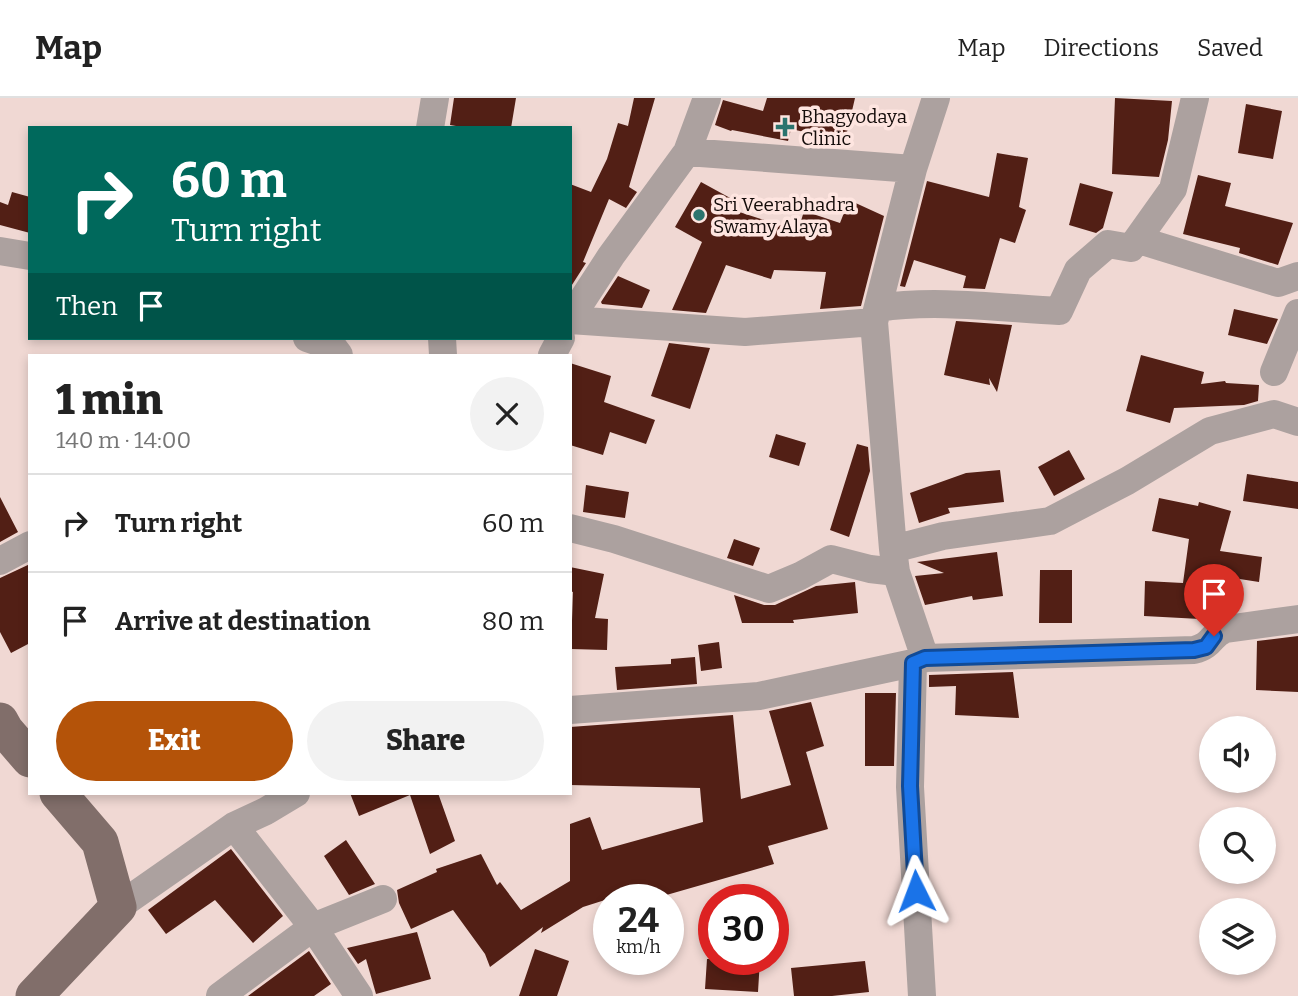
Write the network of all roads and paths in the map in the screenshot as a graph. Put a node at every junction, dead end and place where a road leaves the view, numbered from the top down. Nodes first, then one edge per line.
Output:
1 (435, 98) edge
2 (707, 98) edge
3 (936, 98) edge
4 (1195, 98) edge
5 (430, 126) edge
6 (687, 152) junction
7 (913, 169) junction
8 (1139, 240) junction
9 (0, 251) edge
10 (28, 256) edge
11 (1298, 276) edge
12 (1298, 313) edge
13 (876, 315) junction
14 (572, 316) edge
15 (572, 319) edge
16 (313, 340) edge
17 (338, 354) edge
18 (1274, 372) dead end
19 (1298, 422) edge
20 (572, 528) edge
21 (28, 546) edge
22 (0, 561) edge
23 (894, 561) junction
24 (1298, 619) edge
25 (919, 661) junction
26 (572, 710) edge
27 (2, 727) edge
28 (28, 757) edge
29 (60, 795) edge
30 (293, 795) edge
31 (234, 826) junction
32 (383, 899) dead end
33 (118, 907) junction
34 (313, 927) junction
35 (41, 993) edge
36 (220, 996) edge
37 (359, 996) edge
38 (922, 996) edge

1 - 5 street
2 - 6 street
3 - 7 street
4 - 8 street
6 - 7 street
6 - 14 street
7 - 13 street
8 - 11 street
8 - 13 street
9 - 10 street
12 - 18 street
13 - 15 street
13 - 23 street
16 - 17 street
19 - 23 street
20 - 23 street
21 - 22 street
23 - 25 street
24 - 25 street
25 - 26 street
25 - 38 street
27 - 28 main road
29 - 33 main road
30 - 31 street
31 - 33 street
31 - 34 street
32 - 34 street
33 - 35 main road
34 - 36 street
34 - 37 street

